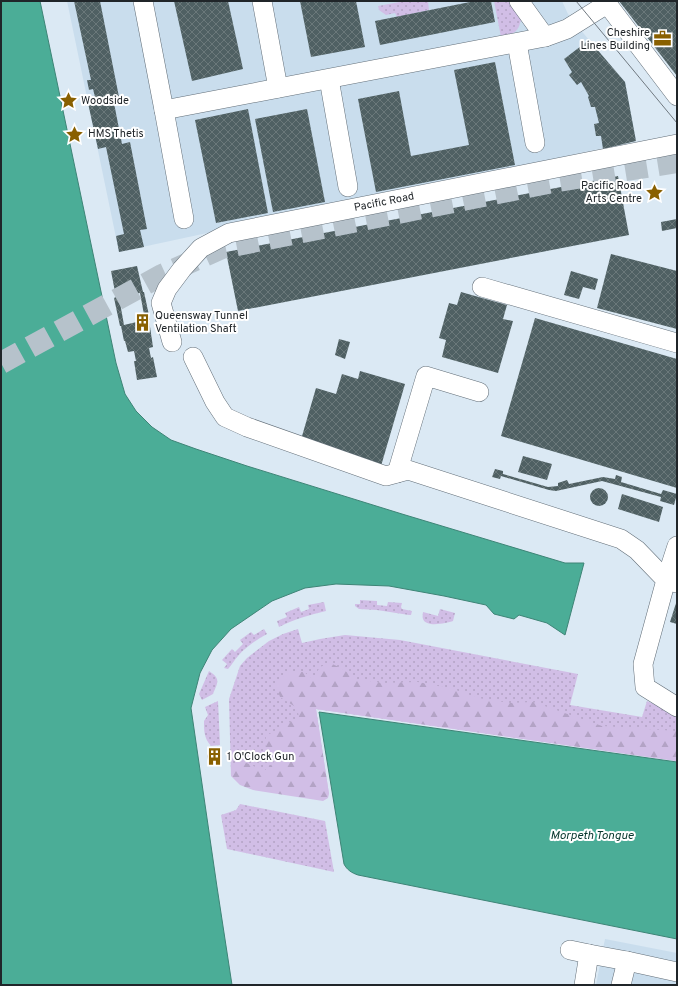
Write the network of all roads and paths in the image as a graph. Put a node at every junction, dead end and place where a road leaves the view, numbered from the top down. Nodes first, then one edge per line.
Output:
1 (143, 1) edge
2 (262, 1) edge
3 (519, 1) edge
4 (606, 2) edge
5 (545, 37) junction
6 (517, 43) junction
7 (329, 79) junction
8 (278, 88) junction
9 (677, 96) edge
10 (164, 110) junction
11 (535, 143) dead end
12 (677, 144) edge
13 (348, 186) dead end
14 (184, 219) dead end
15 (482, 287) dead end
16 (172, 342) dead end
17 (677, 343) edge
18 (193, 357) dead end
19 (479, 392) dead end
20 (397, 473) junction
21 (677, 546) edge
22 (672, 581) edge
23 (677, 707) edge
24 (570, 950) dead end
25 (589, 954) junction
26 (627, 961) junction
27 (677, 972) edge
28 (584, 985) edge
29 (621, 985) edge

1 - 10 street
2 - 8 street
3 - 5 street
4 - 5 street
4 - 9 street
5 - 6 street
6 - 7 street
6 - 11 street
7 - 8 street
7 - 13 street
8 - 10 street
10 - 14 street
12 - 16 street, Pacific Road
15 - 17 street
18 - 20 street
19 - 20 street
20 - 22 street
21 - 22 street
22 - 23 street
24 - 25 street
25 - 26 street
25 - 28 street
26 - 27 street
26 - 29 street

